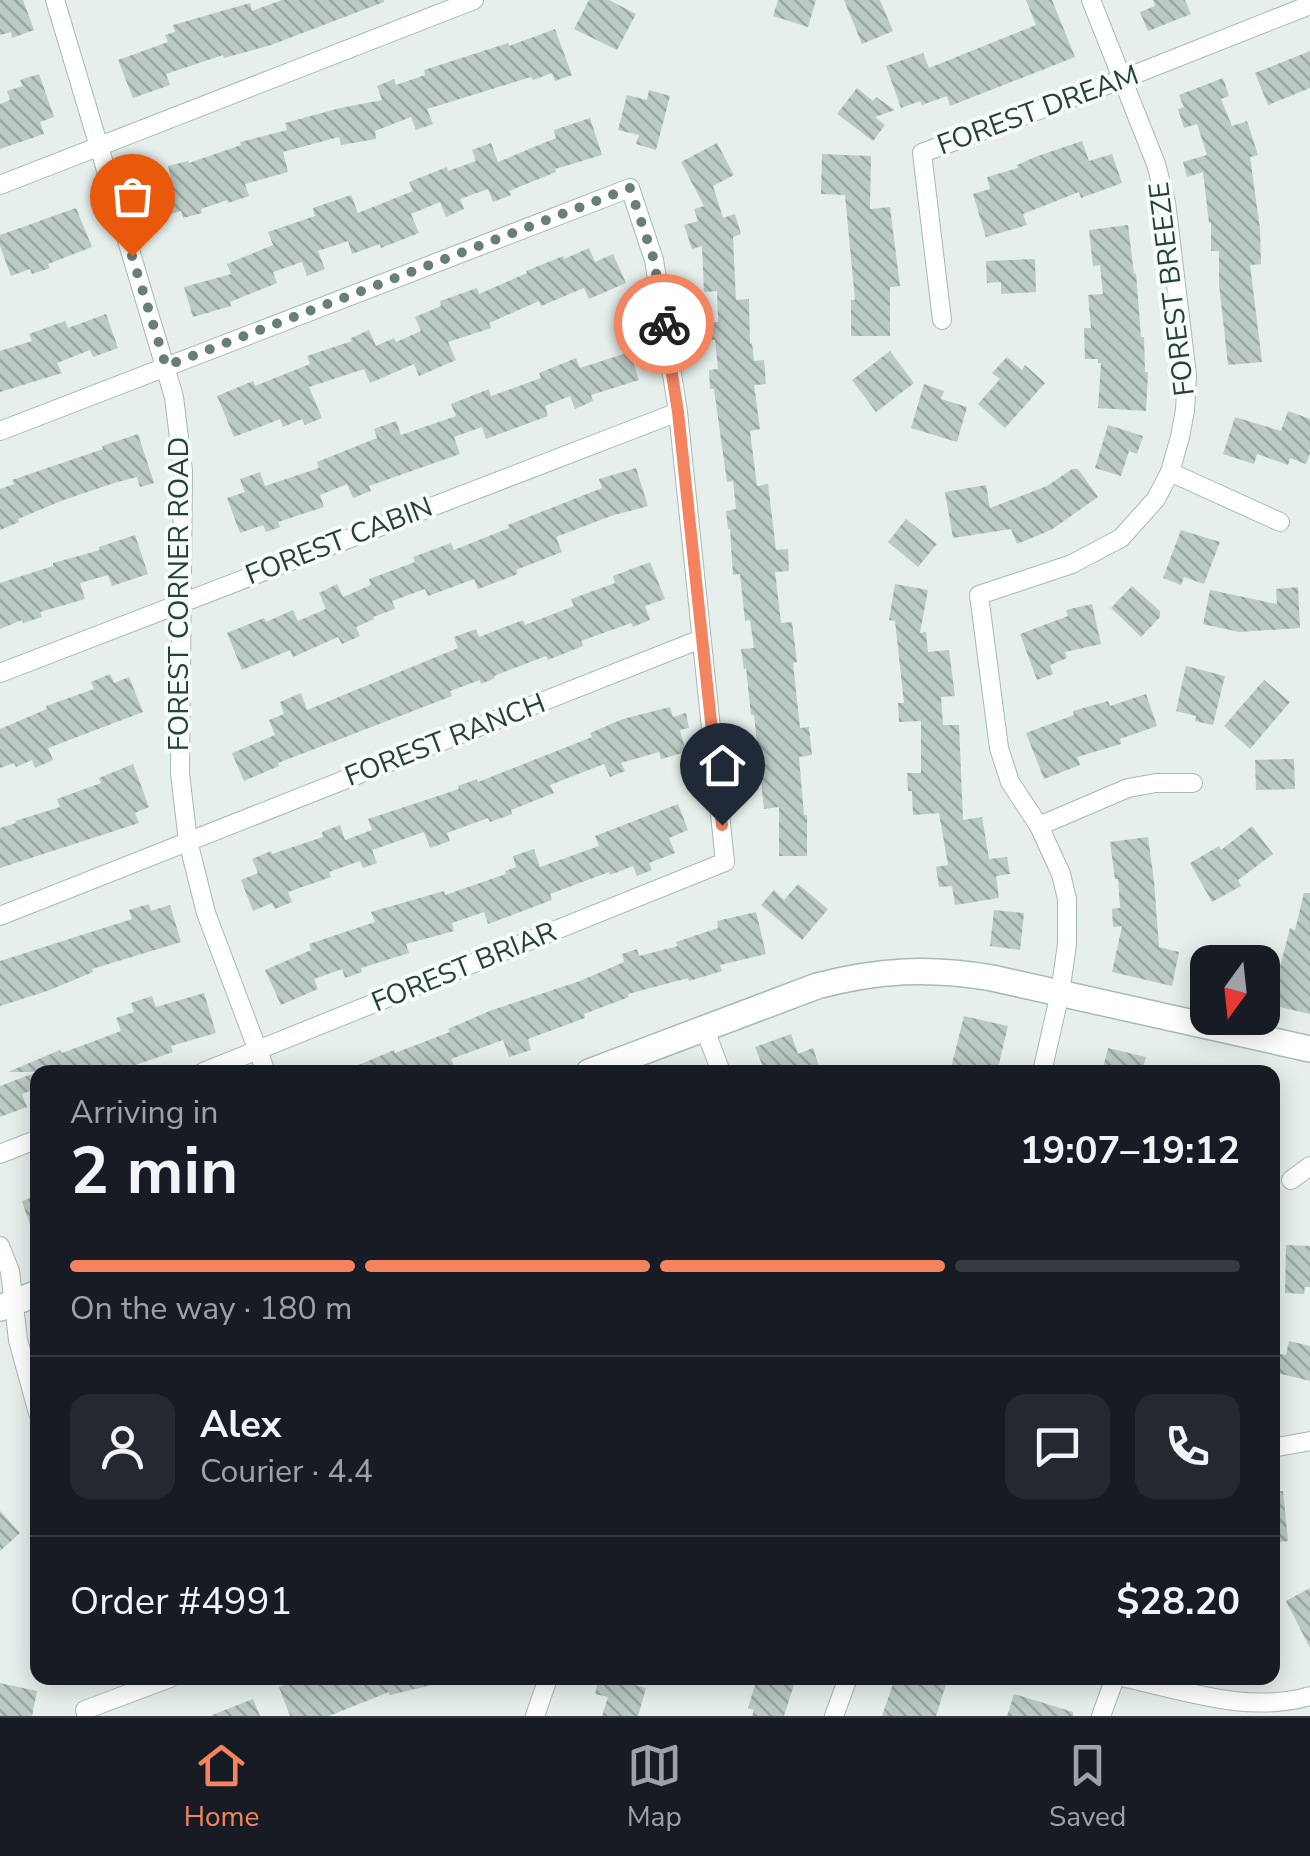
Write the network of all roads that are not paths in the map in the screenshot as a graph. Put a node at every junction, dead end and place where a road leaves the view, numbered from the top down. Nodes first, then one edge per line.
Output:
1 (55, 0) edge
2 (474, 0) edge
3 (1091, 0) edge
4 (1310, 5) edge
5 (1122, 79) junction
6 (99, 146) junction
7 (0, 185) edge
8 (942, 320) dead end
9 (166, 366) junction
10 (678, 412) junction
11 (0, 431) edge
12 (1170, 472) junction
13 (1280, 522) dead end
14 (184, 600) junction
15 (701, 639) junction
16 (0, 673) edge
17 (1193, 783) dead end
18 (1039, 826) junction
19 (188, 842) junction
20 (0, 916) edge
21 (1060, 993) junction
22 (704, 1027) junction
23 (1310, 1048) edge
24 (257, 1051) junction
25 (221, 1065) edge
26 (263, 1065) edge
27 (607, 1065) edge
28 (718, 1065) edge
29 (1044, 1065) edge
30 (30, 1142) edge
31 (0, 1154) edge
32 (1310, 1166) edge
33 (1291, 1180) dead end
34 (0, 1246) edge
35 (18, 1301) edge
36 (30, 1384) edge
37 (1310, 1441) edge
38 (1280, 1447) edge
39 (153, 1685) edge
40 (546, 1685) edge
41 (845, 1685) edge
42 (1113, 1685) edge
43 (1158, 1685) edge
44 (1310, 1696) edge
45 (86, 1713) edge
46 (535, 1716) edge
47 (834, 1716) edge
48 (1101, 1716) edge

1 - 6 street, FOREST CORNER ROAD
2 - 6 street
3 - 5 street, FOREST BREEZE
4 - 5 street, FOREST DREAM
5 - 8 street, FOREST DREAM
5 - 12 street, FOREST BREEZE
6 - 7 street
6 - 9 street, FOREST CORNER ROAD
9 - 10 street
9 - 11 street
9 - 14 street, FOREST CORNER ROAD
10 - 14 street, FOREST CABIN
10 - 15 street
12 - 13 street
12 - 18 street, FOREST BREEZE
14 - 16 street, FOREST CABIN
14 - 19 street, FOREST CORNER ROAD
15 - 19 street, FOREST RANCH
15 - 24 street, FOREST BRIAR
17 - 18 street
18 - 21 street
19 - 20 street, FOREST RANCH
19 - 24 street, FOREST CORNER ROAD
21 - 22 street
21 - 23 street
21 - 29 street
22 - 27 street
22 - 28 street
24 - 25 street, FOREST BRIAR
24 - 26 street, FOREST CORNER ROAD
30 - 31 street
32 - 33 street
34 - 35 street
35 - 36 street
37 - 38 street
39 - 45 street
40 - 46 street
41 - 47 street
42 - 48 street
43 - 44 street

